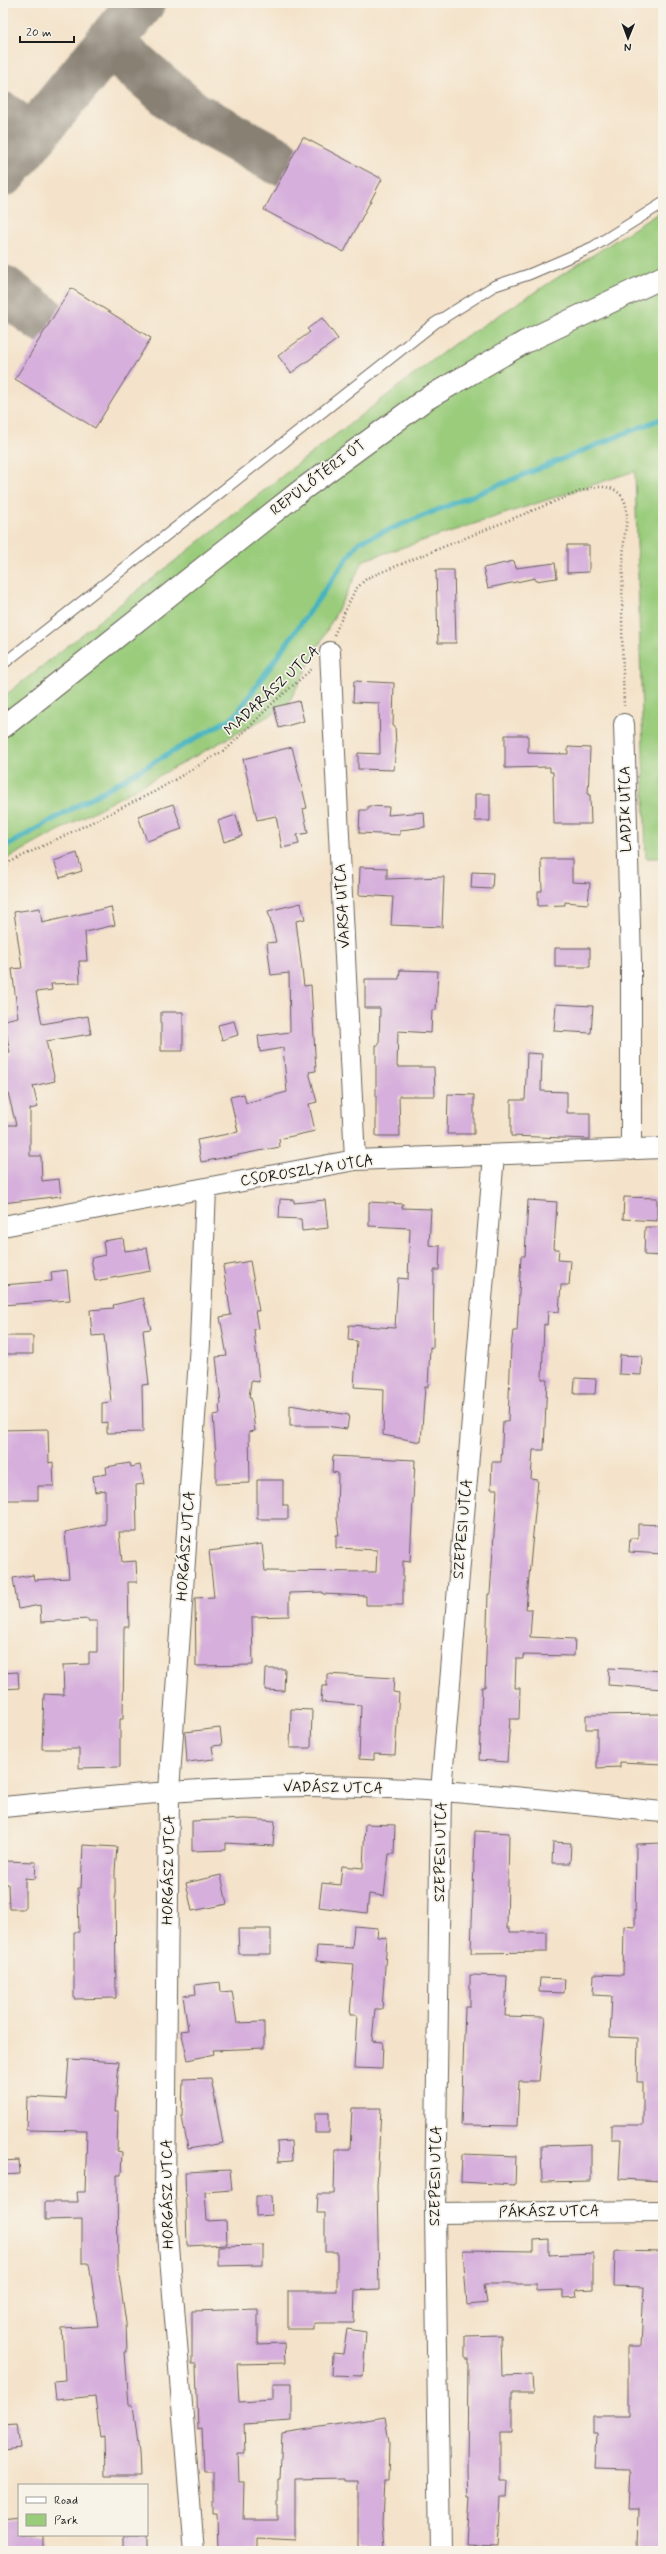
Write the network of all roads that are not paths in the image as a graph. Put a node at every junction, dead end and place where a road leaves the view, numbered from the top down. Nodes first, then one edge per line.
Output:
1 (663, 203) edge
2 (663, 277) edge
3 (330, 652) road end
4 (3, 664) edge
5 (624, 724) road end
6 (3, 727) edge
7 (663, 1148) edge
8 (631, 1150) junction
9 (494, 1155) junction
10 (355, 1160) junction
11 (206, 1188) junction
12 (3, 1226) edge
13 (169, 1791) junction
14 (442, 1791) junction
15 (3, 1807) edge
16 (663, 1812) edge
17 (663, 2211) edge
18 (435, 2213) junction
19 (194, 2551) edge
20 (440, 2551) edge

1 - 4 lane
2 - 6 street, REPÜLŐTÉRI ÚT
3 - 10 street, VARSA UTCA
5 - 8 street, LADIK UTCA
7 - 8 street, CSOROSZLYA UTCA
8 - 9 street, CSOROSZLYA UTCA
9 - 10 street, CSOROSZLYA UTCA
9 - 14 street, SZEPESI UTCA
10 - 11 street, CSOROSZLYA UTCA
11 - 12 street, CSOROSZLYA UTCA
11 - 13 street, HORGÁSZ UTCA
13 - 14 street, VADÁSZ UTCA
13 - 15 street, VADÁSZ UTCA
13 - 19 street, HORGÁSZ UTCA
14 - 16 street, VADÁSZ UTCA
14 - 18 street, SZEPESI UTCA
17 - 18 street, PÁKÁSZ UTCA
18 - 20 street, SZEPESI UTCA

